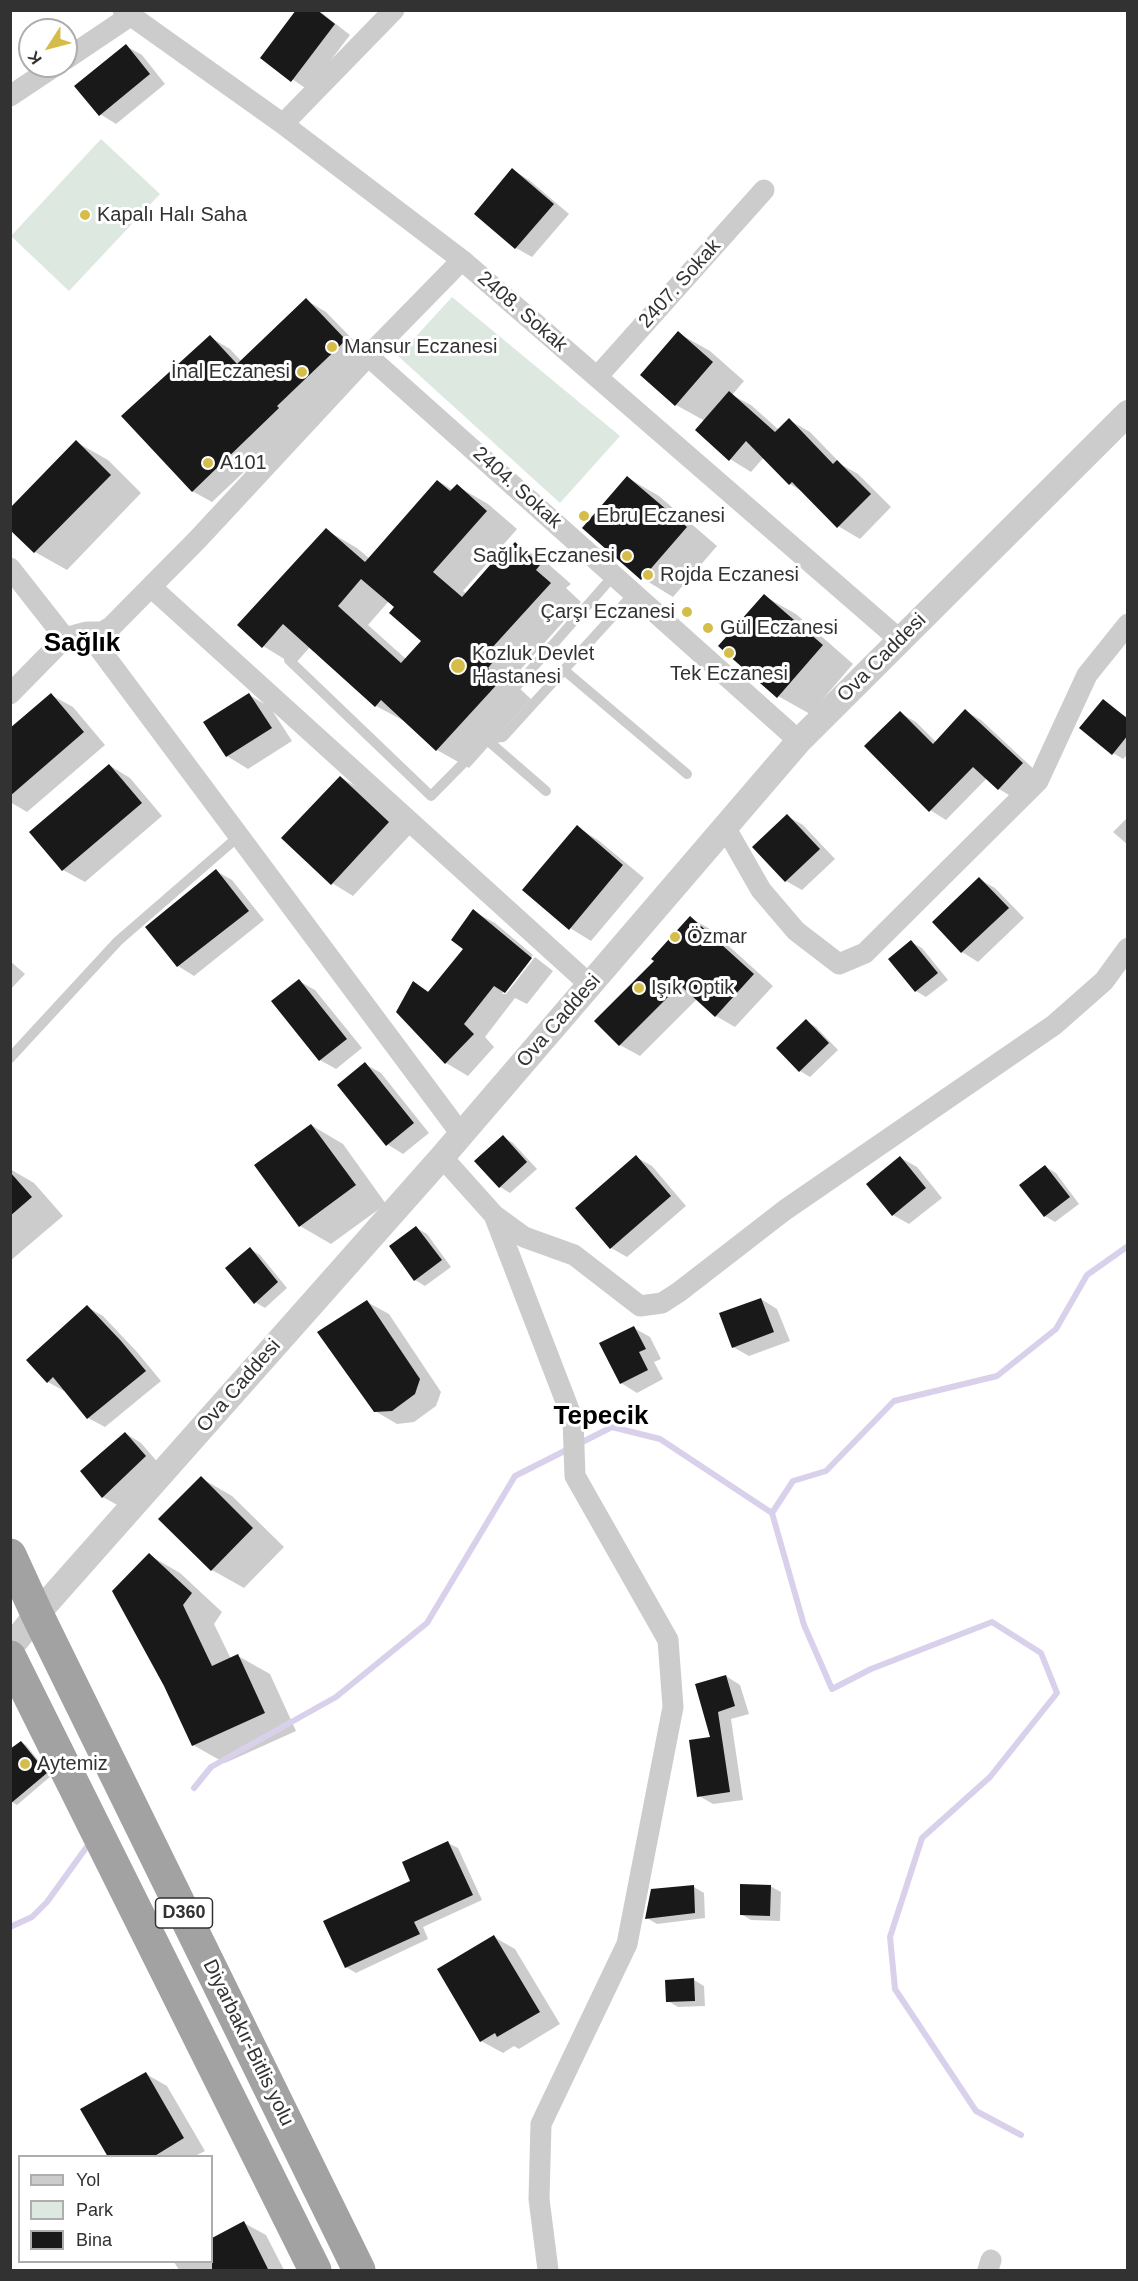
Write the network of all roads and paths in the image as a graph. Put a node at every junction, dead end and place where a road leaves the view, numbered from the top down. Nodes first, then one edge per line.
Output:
1 (394, 10) edge
2 (126, 13) edge
3 (78, 50) edge
4 (37, 78) edge
5 (10, 96) edge
6 (284, 124) junction
7 (764, 190) dead end
8 (462, 260) junction
9 (368, 356) junction
10 (597, 377) junction
11 (1128, 412) edge
12 (10, 568) edge
13 (614, 575) junction
14 (151, 587) junction
15 (633, 592) junction
16 (1128, 624) edge
17 (87, 632) junction
18 (64, 638) junction
19 (900, 640) junction
20 (289, 660) dead end
21 (564, 670) junction
22 (10, 694) edge
23 (488, 738) junction
24 (799, 741) junction
25 (687, 774) dead end
26 (546, 791) dead end
27 (725, 827) junction
28 (239, 837) junction
29 (1128, 948) edge
30 (590, 984) junction
31 (10, 1058) edge
32 (461, 1134) junction
33 (442, 1157) junction
34 (494, 1215) junction
35 (10, 1555) edge
36 (38, 1614) junction
37 (10, 1648) edge
38 (10, 1657) edge
39 (315, 2271) edge
40 (360, 2271) edge
41 (548, 2271) edge

1 - 6 street
2 - 3 street
2 - 6 street, 2408. Sokak
4 - 5 street
6 - 8 street, 2408. Sokak
7 - 10 street, 2407. Sokak
8 - 9 street
8 - 10 street, 2408. Sokak
9 - 13 street, 2404. Sokak
9 - 14 street
10 - 19 street, 2408. Sokak
11 - 19 street, Ova Caddesi
12 - 18 street
13 - 15 street, 2404. Sokak
13 - 23 lane
14 - 17 street
14 - 30 street
15 - 21 lane
15 - 24 street, 2404. Sokak
16 - 27 street
17 - 18 street
17 - 28 street
18 - 22 street
19 - 24 street, Ova Caddesi
20 - 23 lane
21 - 23 lane
21 - 25 lane
23 - 26 lane
24 - 27 street, Ova Caddesi
27 - 30 street, Ova Caddesi
28 - 31 lane
28 - 32 street
29 - 34 street
30 - 32 street, Ova Caddesi
32 - 33 street, Ova Caddesi
33 - 34 street
33 - 36 street, Ova Caddesi
34 - 41 street
35 - 36 highway, Diyarbakır-Bitlis yolu / D360
36 - 37 street, Ova Caddesi
36 - 40 highway, Diyarbakır-Bitlis yolu / D360
38 - 39 highway, Diyarbakır-Bitlis yolu / D360

